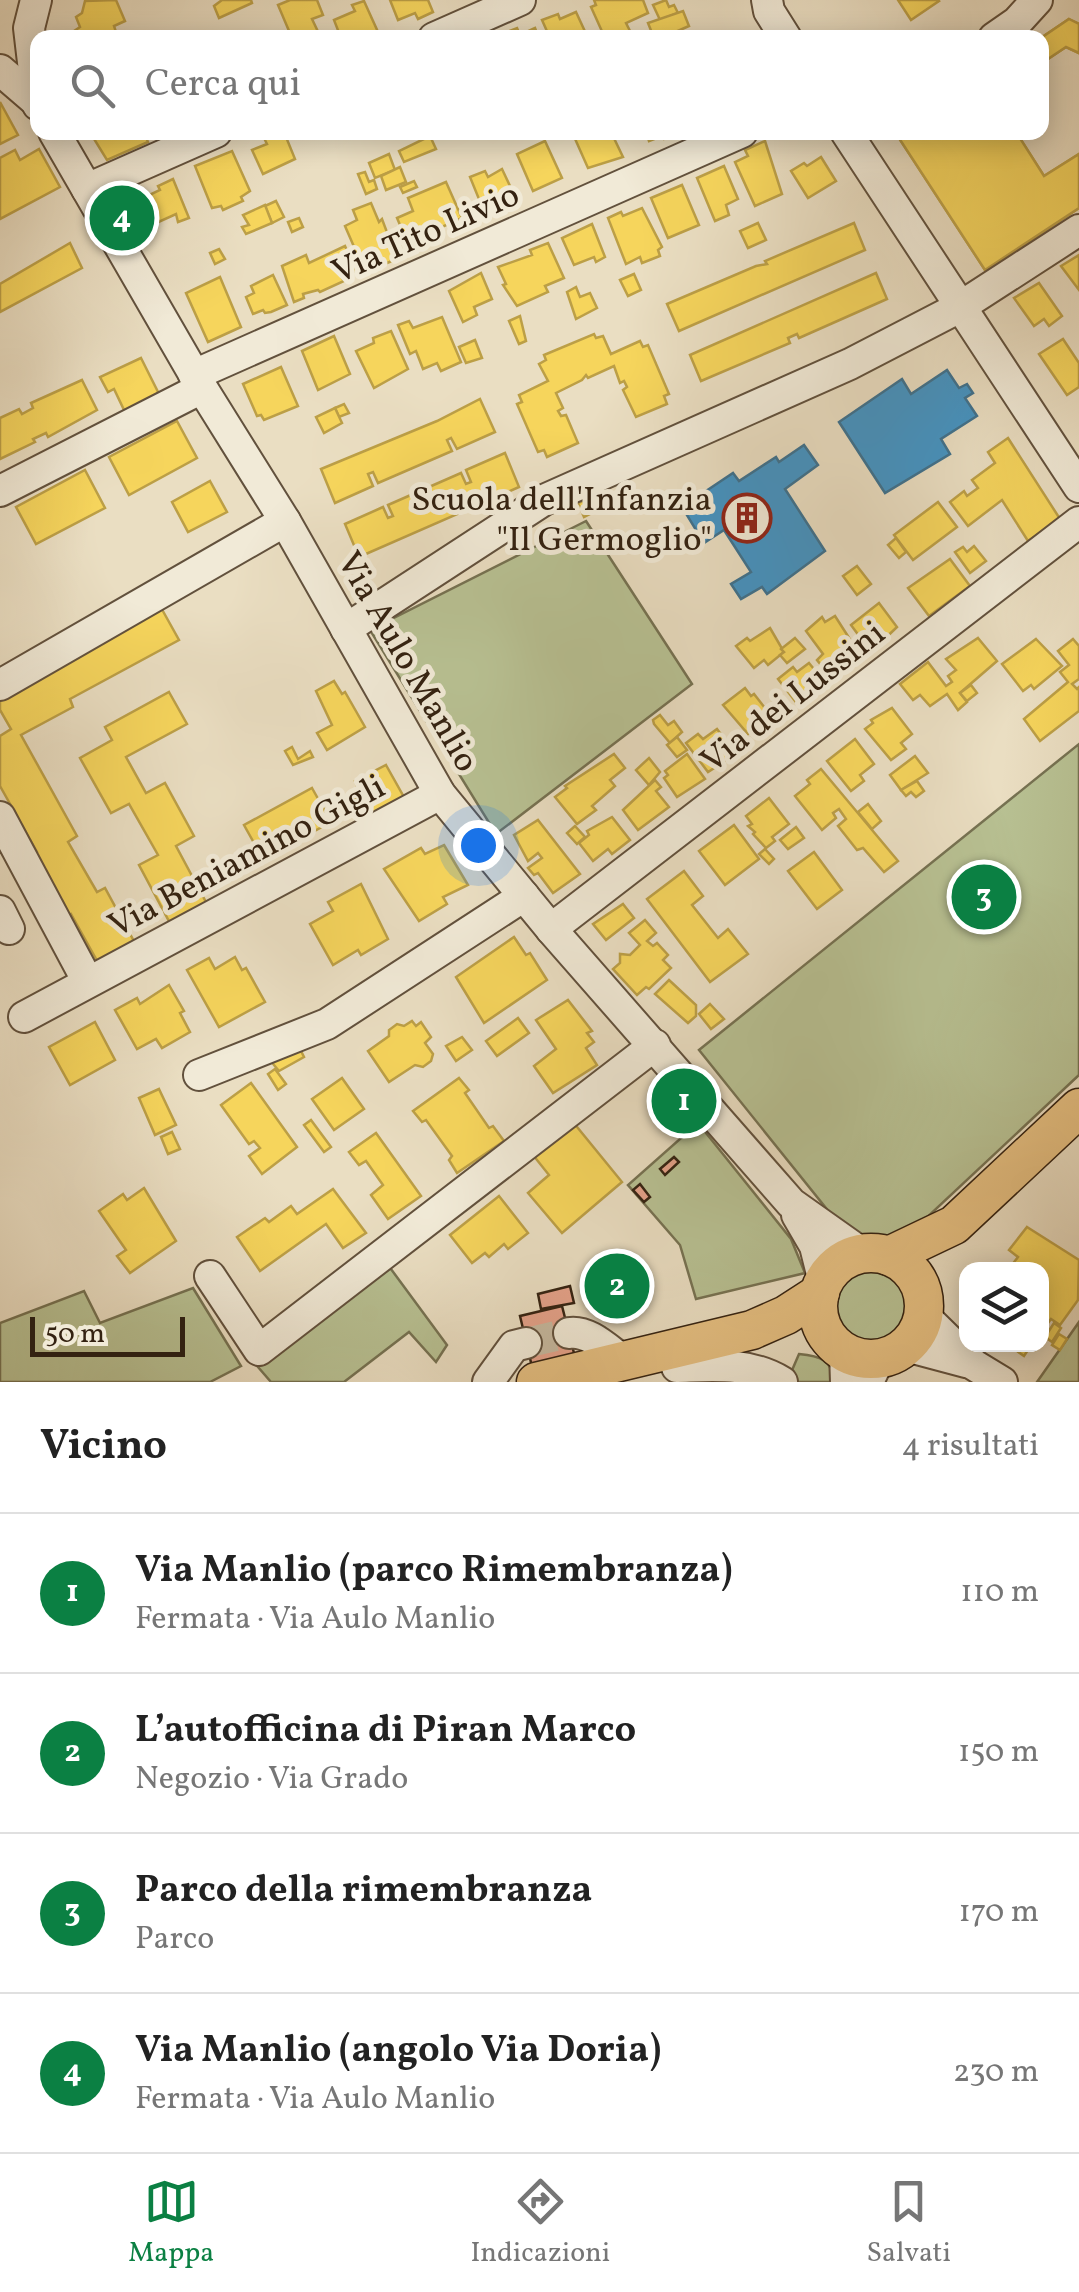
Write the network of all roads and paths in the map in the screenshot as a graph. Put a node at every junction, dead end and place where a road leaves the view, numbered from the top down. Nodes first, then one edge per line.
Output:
1 (36, 0) edge
2 (520, 0) edge
3 (767, 0) edge
4 (1037, 0) edge
5 (452, 30) edge
6 (781, 30) edge
7 (1006, 30) edge
8 (30, 39) edge
9 (0, 70) edge
10 (30, 97) edge
11 (59, 140) edge
12 (198, 140) edge
13 (725, 140) edge
14 (854, 140) edge
15 (87, 189) junction
16 (1079, 230) edge
17 (960, 307) junction
18 (198, 381) junction
19 (1078, 482) edge
20 (0, 492) edge
21 (285, 521) junction
22 (1079, 522) edge
23 (346, 629) junction
24 (0, 685) edge
25 (440, 794) junction
26 (0, 817) edge
27 (524, 896) junction
28 (552, 929) junction
29 (88, 982) junction
30 (24, 1018) dead end
31 (655, 1045) junction
32 (199, 1075) dead end
33 (1079, 1108) edge
34 (792, 1204) junction
35 (954, 1224) junction
36 (876, 1255) junction
37 (210, 1276) dead end
38 (822, 1288) junction
39 (569, 1333) tunnel mouth
40 (526, 1343) tunnel mouth
41 (878, 1347) edge
42 (678, 1366) junction
43 (622, 1371) edge
44 (488, 1382) edge
45 (536, 1382) edge
46 (782, 1382) edge
47 (1002, 1382) edge

1 - 8 street
2 - 5 street
3 - 6 street
4 - 7 street
9 - 10 street
11 - 15 street, Via Aulo Manlio
12 - 15 street
13 - 18 street, Via Tito Livio
14 - 17 street
15 - 18 street, Via Aulo Manlio
16 - 17 street
17 - 19 street
17 - 23 street
18 - 20 street
18 - 21 street, Via Aulo Manlio
21 - 23 street, Via Aulo Manlio
21 - 24 street
22 - 28 street, Via dei Lussini
23 - 25 street, Via Aulo Manlio
25 - 27 street, Via Aulo Manlio
25 - 29 street, Via Beniamino Gigli
26 - 29 street, Via Beniamino Gigli
27 - 28 street, Via Aulo Manlio
27 - 32 street
28 - 31 street, Via Aulo Manlio
29 - 30 street, Via Beniamino Gigli
31 - 34 street, Via Aulo Manlio
31 - 37 street
33 - 35 main road
34 - 36 street, Via Aulo Manlio
34 - 38 street, Via Aulo Manlio
35 - 36 main road
35 - 41 main road
36 - 38 main road
36 - 41 main road
38 - 41 main road
38 - 43 main road
39 - 43 street
40 - 44 street
41 - 42 main road
41 - 47 street
42 - 43 main road
42 - 46 street
43 - 45 main road

